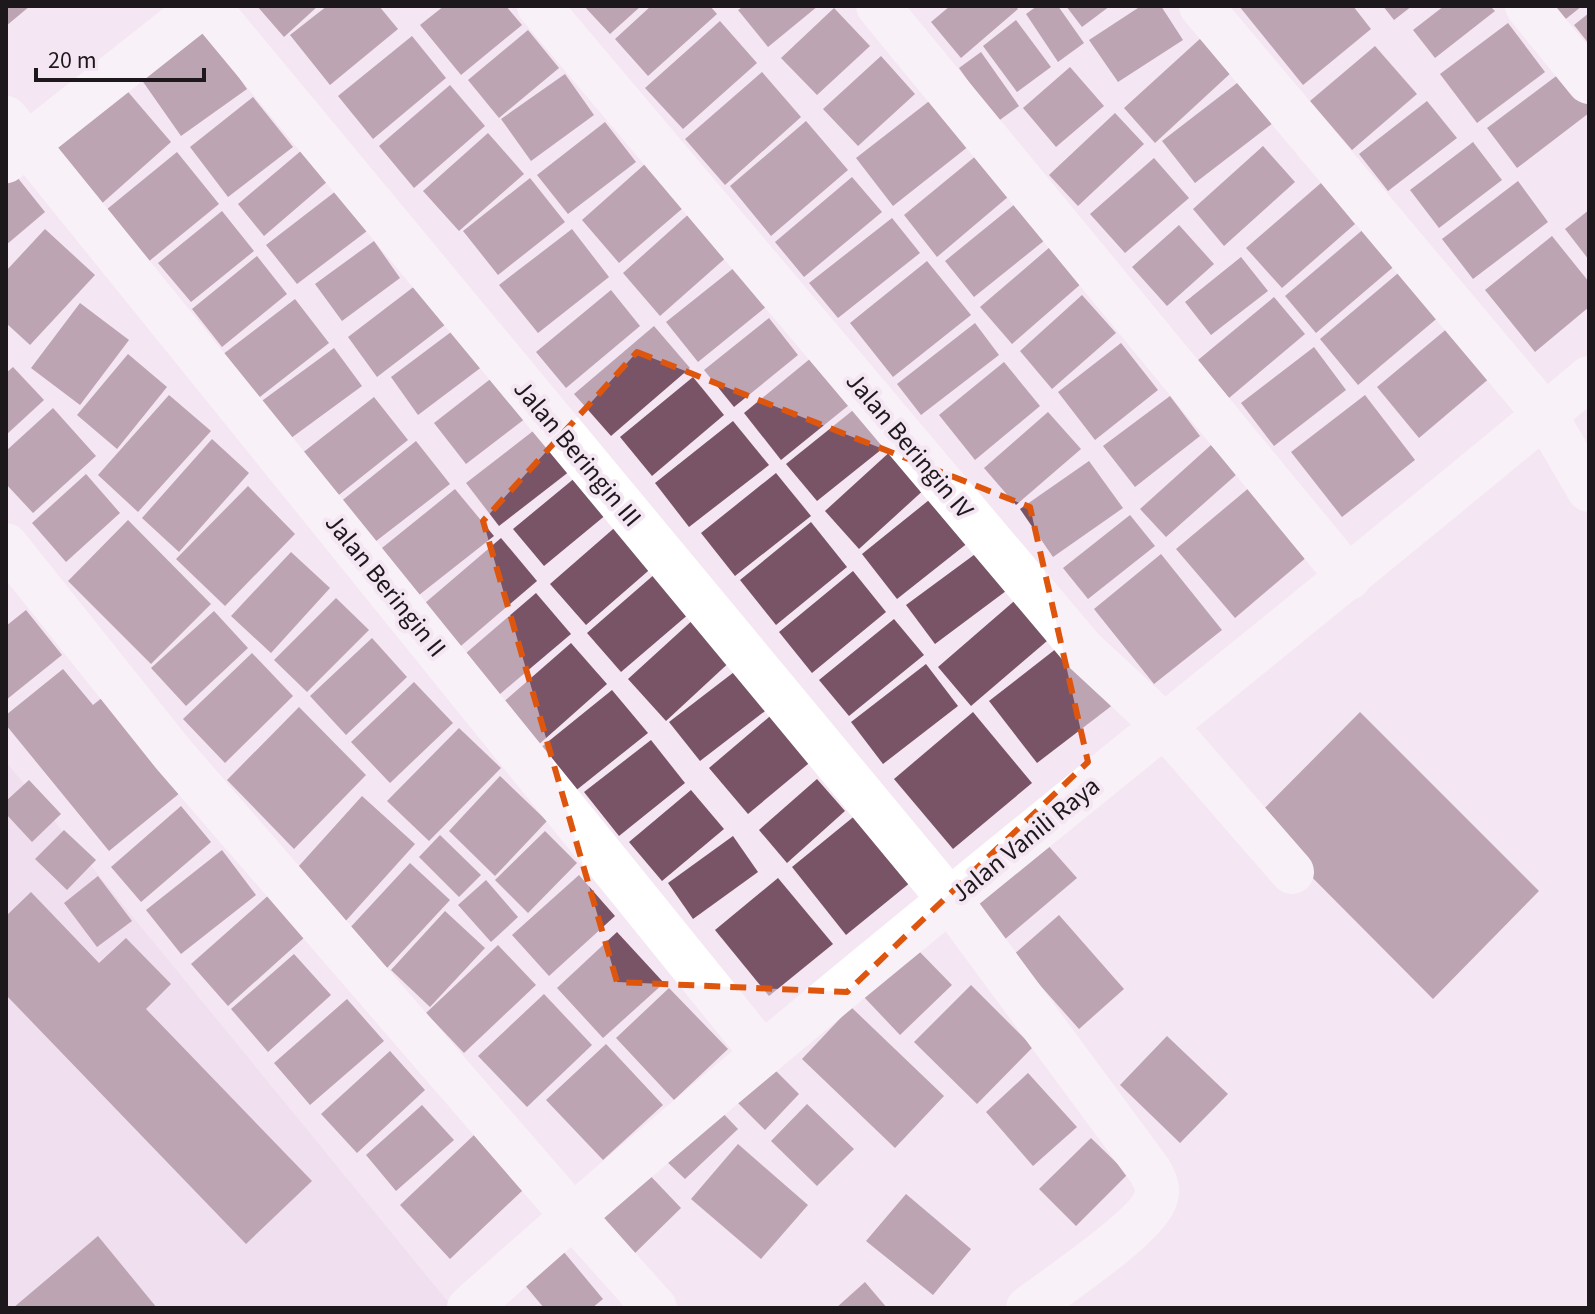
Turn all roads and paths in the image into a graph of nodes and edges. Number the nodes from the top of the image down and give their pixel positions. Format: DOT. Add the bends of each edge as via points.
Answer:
graph roads {
  1 [pos="202,6"];
  2 [pos="208,6"];
  3 [pos="539,6"];
  4 [pos="878,6"];
  5 [pos="1201,6"];
  6 [pos="1527,6"];
  7 [pos="1589,82"];
  8 [pos="13,140"];
  9 [pos="1589,378"];
  10 [pos="1545,415"];
  11 [pos="1589,490"];
  12 [pos="6,545"];
  13 [pos="1349,578"];
  14 [pos="1165,726"];
  15 [pos="1292,872"];
  16 [pos="949,899"];
  17 [pos="763,1054"];
  18 [pos="572,1215"];
  19 [pos="469,1308"];
  20 [pos="655,1308"];
  21 [pos="1028,1308"];
  1 -- 8 [label="street"];
  2 -- 16 [label="street, Jalan Beringin III"];
  3 -- 14 [label="street, Jalan Beringin IV" via="1083,650"];
  4 -- 13 [label="street"];
  5 -- 10 [label="street"];
  6 -- 7 [label="street"];
  8 -- 17 [label="street, Jalan Beringin II"];
  9 -- 10 [label="street, Jalan Vanili Raya"];
  10 -- 11 [label="street"];
  10 -- 13 [label="street, Jalan Vanili Raya"];
  12 -- 18 [label="street" via="172,753"];
  13 -- 14 [label="street, Jalan Vanili Raya"];
  14 -- 15 [label="street, Jalan Beringin IV"];
  14 -- 16 [label="street, Jalan Vanili Raya"];
  16 -- 17 [label="street, Jalan Vanili Raya"];
  16 -- 21 [label="street, Jalan Beringin III" via="1158,1186 1155,1202 1135,1226"];
  17 -- 18 [label="street, Jalan Vanili Raya"];
  18 -- 19 [label="street, Jalan Vanili Raya"];
  18 -- 20 [label="street"];
}
